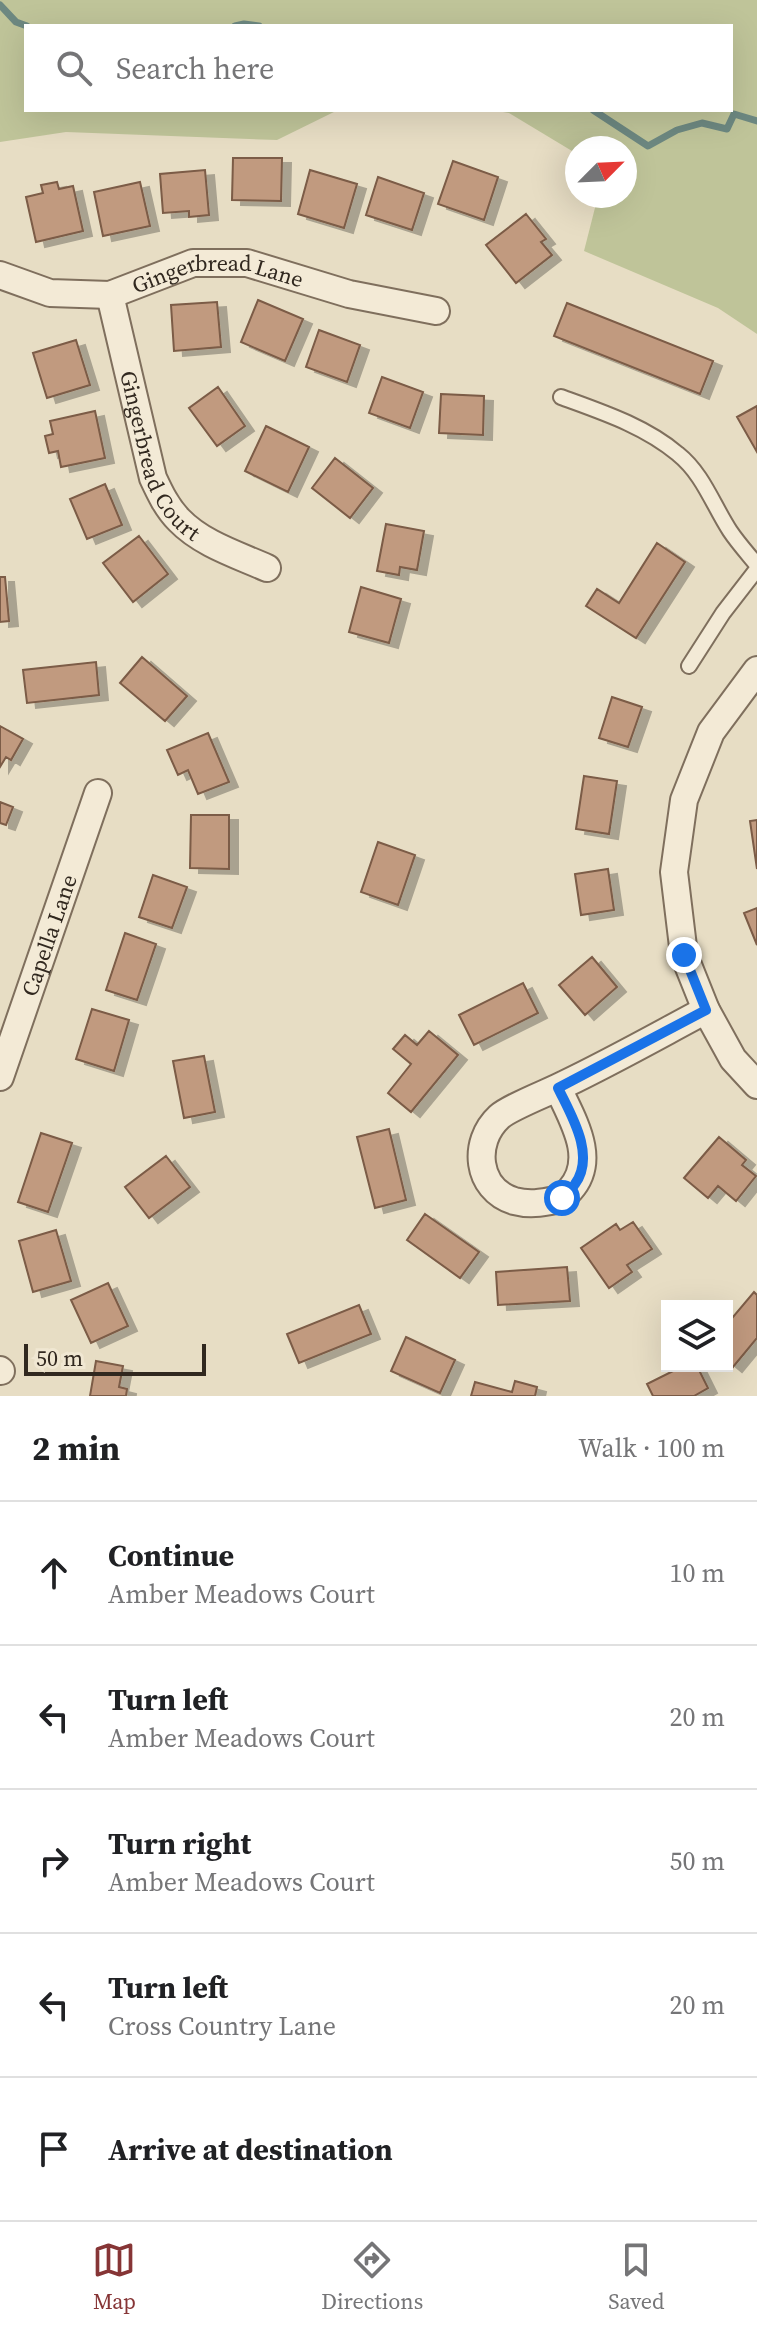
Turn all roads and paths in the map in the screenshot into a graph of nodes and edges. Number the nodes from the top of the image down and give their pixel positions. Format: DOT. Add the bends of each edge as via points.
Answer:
graph roads {
  1 [pos="0,275"];
  2 [pos="110,295"];
  3 [pos="436,311"];
  4 [pos="561,397"];
  5 [pos="757,567"];
  6 [pos="267,568"];
  7 [pos="689,666"];
  8 [pos="757,670"];
  9 [pos="98,793"];
  10 [pos="706,1010"];
  11 [pos="0,1077"];
  12 [pos="757,1085"];
  13 [pos="558,1088"];
  1 -- 2 [label="street, Gingerbread Lane" via="50,293"];
  2 -- 3 [label="street, Gingerbread Lane" via="193,263 247,263 349,294"];
  2 -- 6 [label="street, Gingerbread Court" via="153,478 165,502 200,537"];
  4 -- 5 [label="lane" via="623,421 680,455"];
  5 -- 7 [label="lane"];
  8 -- 10 [label="street" via="711,732 684,800 674,872 684,955"];
  9 -- 11 [label="street, Capella Lane"];
  10 -- 12 [label="street" via="733,1059"];
  10 -- 13 [label="street"];
  13 -- 13 [label="street" via="500,1116 484,1137 480,1160 490,1185 511,1200 536,1204 562,1198 578,1182 583,1160 580,1136"];
}
